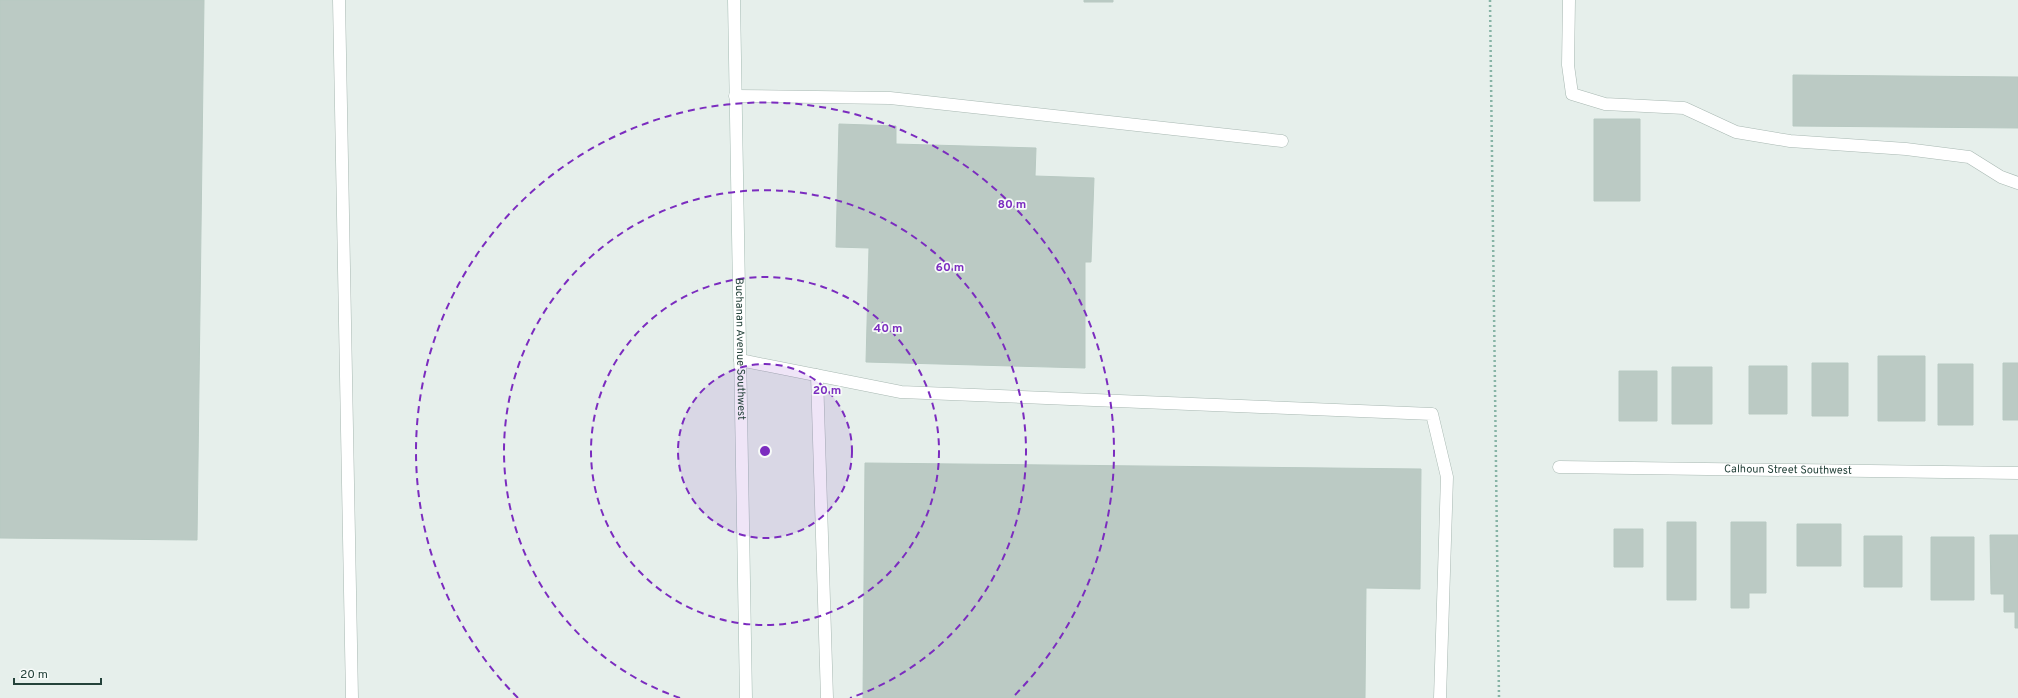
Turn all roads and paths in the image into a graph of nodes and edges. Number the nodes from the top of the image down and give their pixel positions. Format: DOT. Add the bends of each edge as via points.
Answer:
graph roads {
  1 [pos="339,0"];
  2 [pos="734,0"];
  3 [pos="1490,0"];
  4 [pos="1569,0"];
  5 [pos="735,96"];
  6 [pos="1282,140"];
  7 [pos="2018,183"];
  8 [pos="740,360"];
  9 [pos="817,375"];
  10 [pos="1559,467"];
  11 [pos="2018,473"];
  12 [pos="352,698"];
  13 [pos="746,698"];
  14 [pos="827,698"];
  15 [pos="1440,698"];
  16 [pos="1499,698"];
  1 -- 12 [label="street"];
  2 -- 5 [label="street, Buchanan Avenue Southwest"];
  3 -- 16 [label="path"];
  4 -- 7 [label="street" via="1568,66 1572,94 1605,104 1684,108 1736,132 1790,141 1970,156 2001,177"];
  5 -- 6 [label="street" via="890,98"];
  5 -- 8 [label="street, Buchanan Avenue Southwest"];
  8 -- 9 [label="street"];
  8 -- 13 [label="street, Buchanan Avenue Southwest"];
  9 -- 14 [label="street"];
  9 -- 15 [label="street" via="901,392 1432,414 1447,477"];
  10 -- 11 [label="street, Calhoun Street Southwest"];
}
